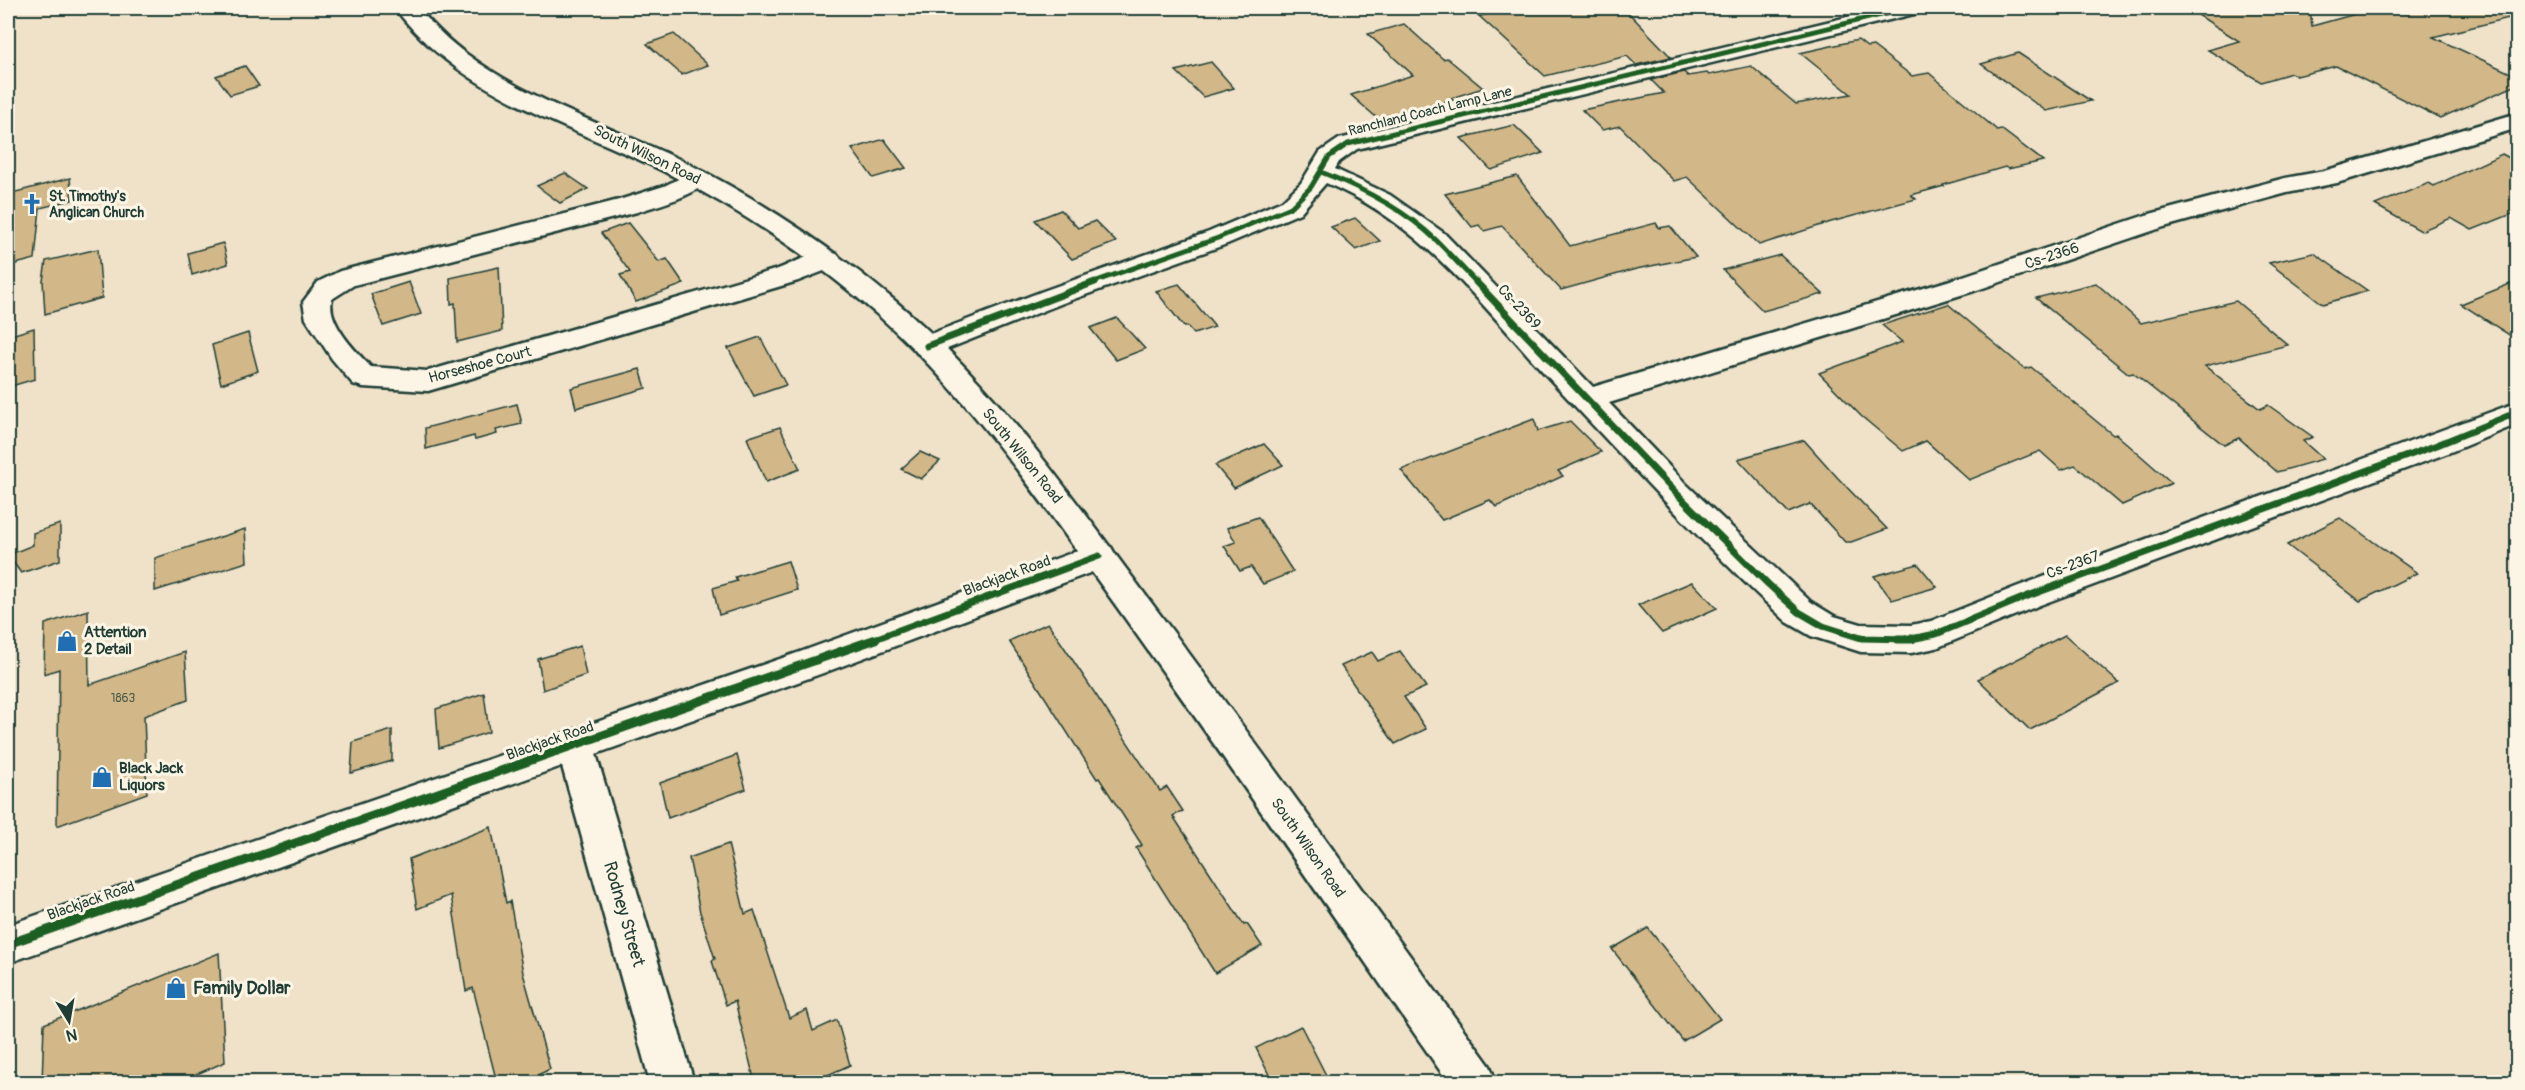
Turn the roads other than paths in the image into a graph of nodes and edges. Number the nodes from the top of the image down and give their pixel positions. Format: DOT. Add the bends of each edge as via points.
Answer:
graph roads {
  1 [pos="406,8"];
  2 [pos="1910,8"];
  3 [pos="2517,120"];
  4 [pos="1321,172"];
  5 [pos="698,178"];
  6 [pos="827,260"];
  7 [pos="927,346"];
  8 [pos="1588,399"];
  9 [pos="2517,412"];
  10 [pos="1674,491"];
  11 [pos="1099,556"];
  12 [pos="575,746"];
  13 [pos="8,944"];
  14 [pos="672,1083"];
  15 [pos="1474,1083"];
  1 -- 5 [label="street, South Wilson Road" via="422,29 467,68 497,86"];
  2 -- 4 [label="street, Ranchland Coach Lamp Lane" via="1348,144 1329,157"];
  3 -- 8 [label="street, Cs-2366" via="2328,178 2155,222 1964,285"];
  4 -- 7 [label="street, Ranchland Coach Lamp Lane" via="1291,207"];
  4 -- 8 [label="street, Cs-2369" via="1367,190 1419,225 1454,256"];
  5 -- 6 [label="street, South Wilson Road"];
  5 -- 6 [label="street, Horseshoe Court" via="628,206 355,275 325,290 316,309 363,377 428,381 788,275"];
  6 -- 7 [label="street, South Wilson Road"];
  7 -- 11 [label="street, South Wilson Road" via="977,399"];
  8 -- 10 [label="street, Cs-2369"];
  9 -- 10 [label="street, Cs-2367" via="1936,634 1911,639 1861,638 1823,626 1799,612"];
  11 -- 12 [label="street, Blackjack Road"];
  11 -- 15 [label="street, South Wilson Road"];
  12 -- 13 [label="street, Blackjack Road"];
  12 -- 14 [label="street, Rodney Street"];
}
